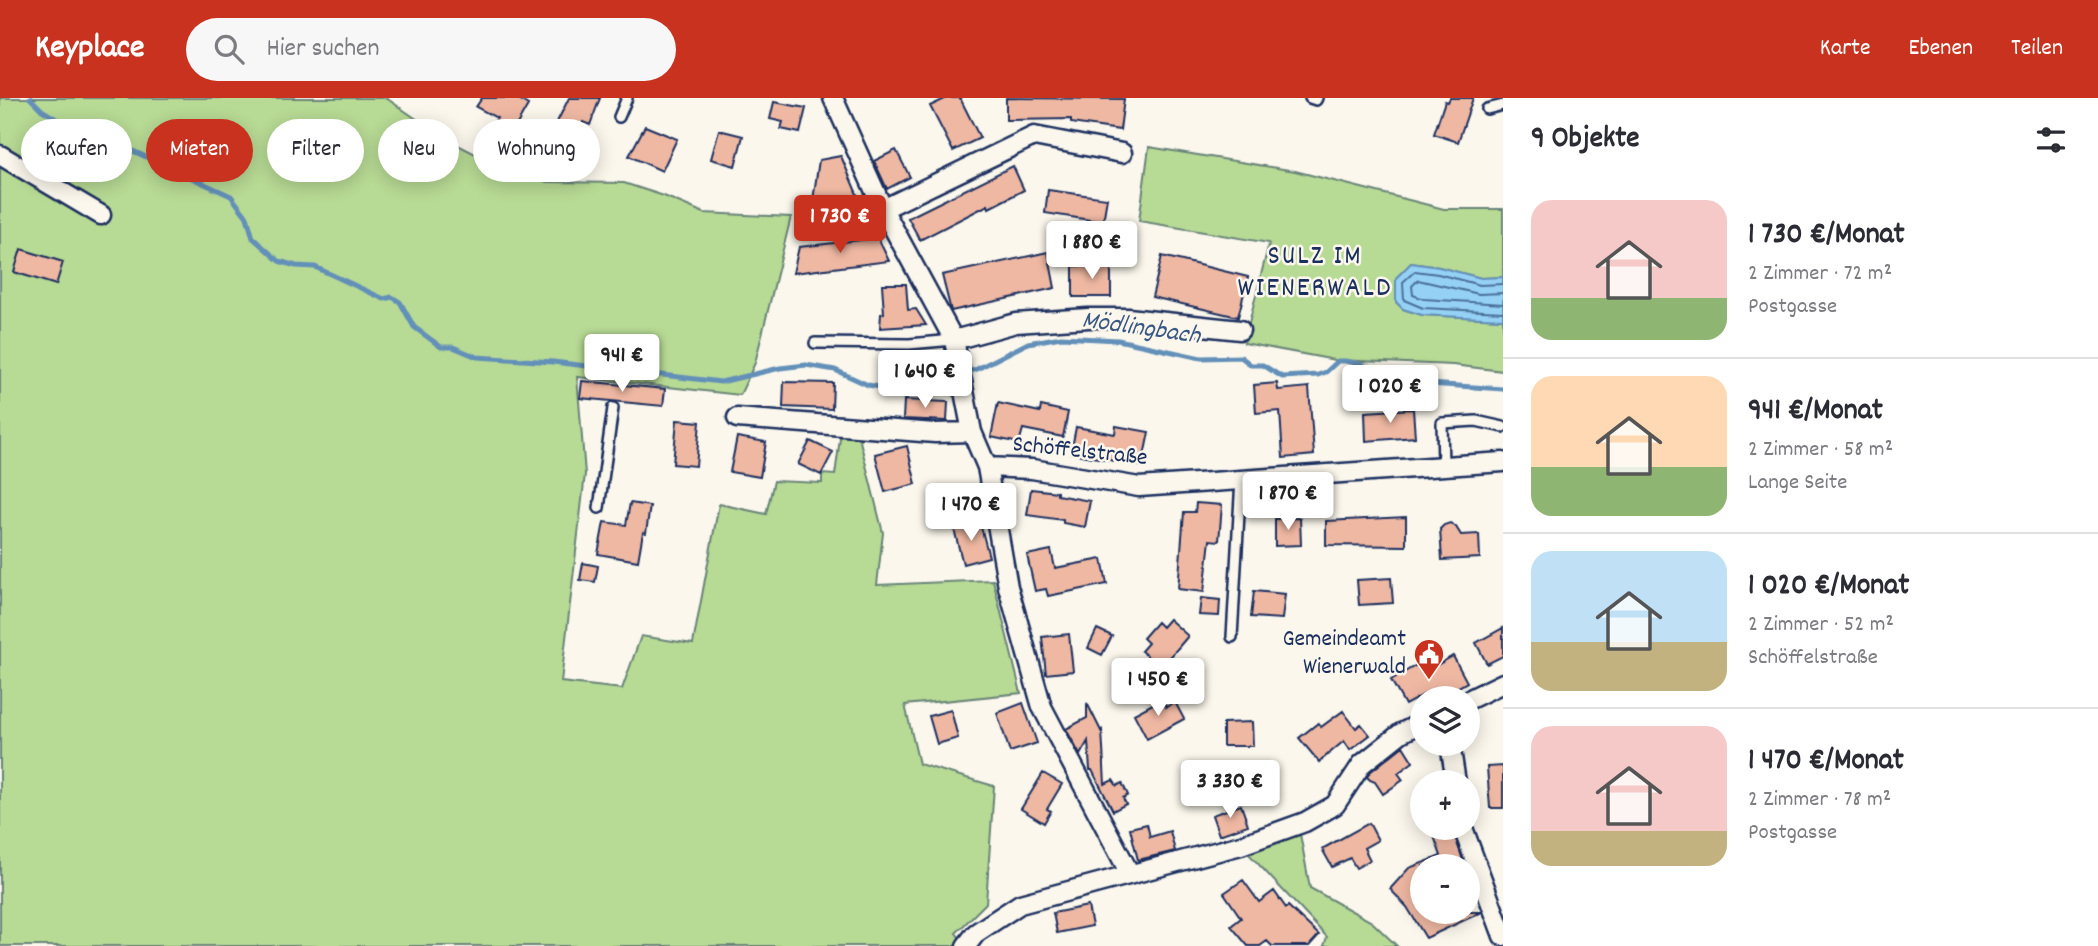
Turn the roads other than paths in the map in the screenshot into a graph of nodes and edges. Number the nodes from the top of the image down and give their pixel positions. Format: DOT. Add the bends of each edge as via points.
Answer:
graph roads {
  1 [pos="627,98"];
  2 [pos="834,98"];
  3 [pos="1503,106"];
  4 [pos="1487,109"];
  5 [pos="619,117"];
  6 [pos="1122,153"];
  7 [pos="0,155"];
  8 [pos="883,209"];
  9 [pos="101,215"];
  10 [pos="1240,330"];
  11 [pos="954,340"];
  12 [pos="815,343"];
  13 [pos="613,408"];
  14 [pos="737,418"];
  15 [pos="1503,427"];
  16 [pos="972,432"];
  17 [pos="1503,462"];
  18 [pos="1443,466"];
  19 [pos="987,467"];
  20 [pos="1241,479"];
  21 [pos="599,508"];
  22 [pos="1232,637"];
  23 [pos="1500,685"];
  24 [pos="1480,694"];
  25 [pos="1410,728"];
  26 [pos="1467,840"];
  27 [pos="1130,874"];
  28 [pos="1503,936"];
  29 [pos="966,946"];
  1 -- 5 [label="lane"];
  2 -- 8 [label="street"];
  3 -- 4 [label="lane"];
  6 -- 8 [label="street" via="1034,136"];
  7 -- 9 [label="street"];
  8 -- 11 [label="street"];
  10 -- 11 [label="street" via="1088,318 1016,323"];
  11 -- 12 [label="lane"];
  11 -- 16 [label="street"];
  13 -- 21 [label="lane"];
  14 -- 16 [label="street"];
  15 -- 18 [label="lane" via="1476,421 1442,423"];
  16 -- 19 [label="street"];
  17 -- 18 [label="street, Schöffelstraße"];
  18 -- 20 [label="street, Schöffelstraße"];
  19 -- 20 [label="street, Schöffelstraße" via="1032,469 1139,487"];
  19 -- 27 [label="street" via="1008,587 1042,707"];
  20 -- 22 [label="lane"];
  23 -- 24 [label="street"];
  25 -- 27 [label="street" via="1362,764 1335,805 1305,822 1241,845"];
  26 -- 28 [label="street"];
  27 -- 29 [label="street" via="1020,904 976,933"];
}
